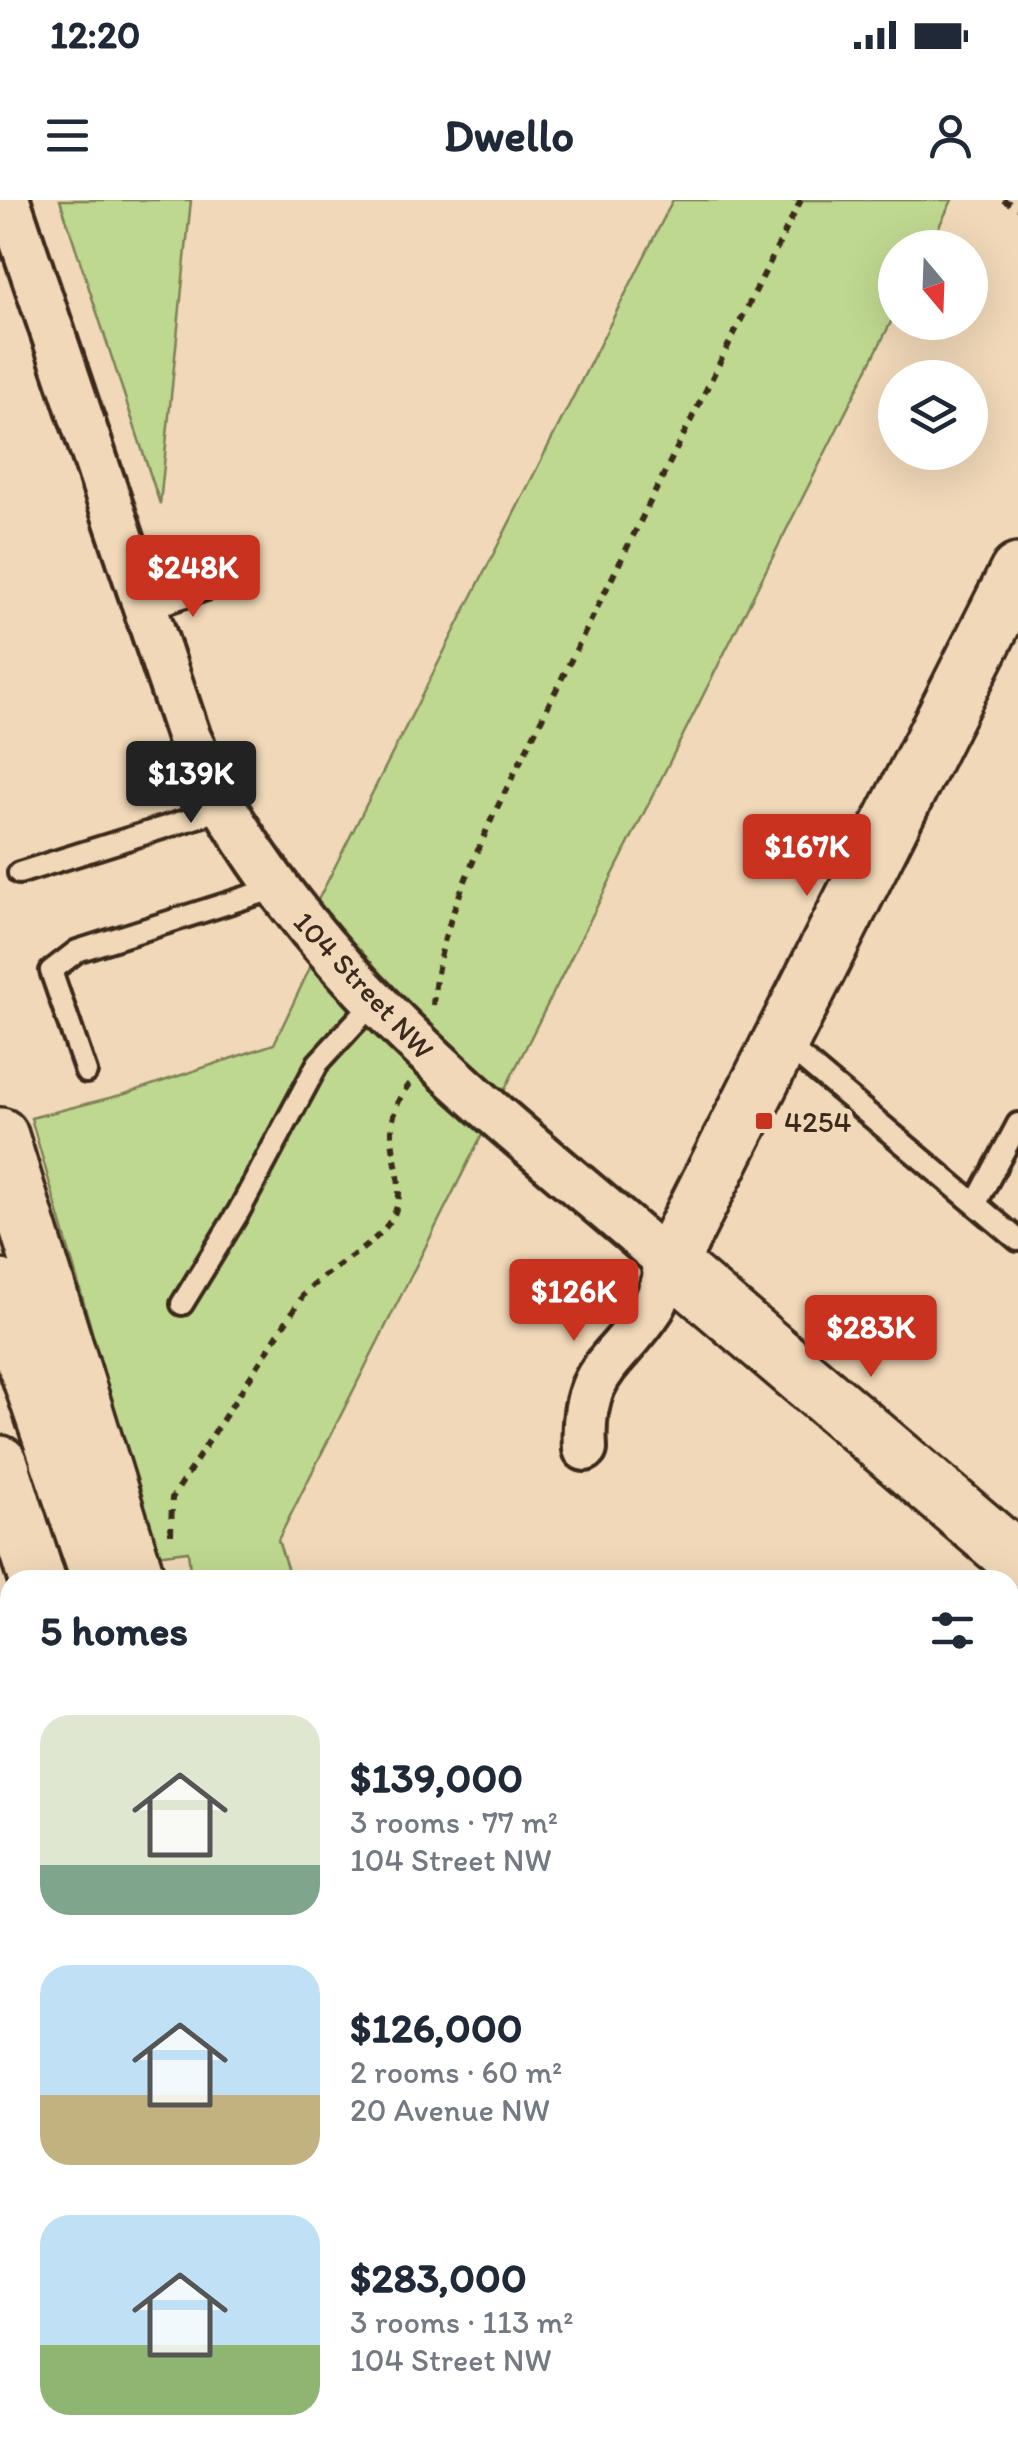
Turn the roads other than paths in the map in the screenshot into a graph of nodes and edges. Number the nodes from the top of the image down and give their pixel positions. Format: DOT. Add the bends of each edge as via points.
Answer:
graph roads {
  1 [pos="8,200"];
  2 [pos="222,572"];
  3 [pos="1018,572"];
  4 [pos="142,599"];
  5 [pos="1004,632"];
  6 [pos="223,809"];
  7 [pos="20,873"];
  8 [pos="276,888"];
  9 [pos="373,1003"];
  10 [pos="783,1043"];
  11 [pos="86,1072"];
  12 [pos="1018,1124"];
  13 [pos="0,1136"];
  14 [pos="976,1203"];
  15 [pos="1018,1240"];
  16 [pos="669,1263"];
  17 [pos="0,1288"];
  18 [pos="182,1304"];
  19 [pos="585,1449"];
  20 [pos="0,1464"];
  21 [pos="1018,1561"];
  22 [pos="34,1570"];
  23 [pos="97,1570"];
  24 [pos="135,1570"];
  1 -- 4 [label="street, 104 Street NW"];
  2 -- 4 [label="street"];
  3 -- 5 [label="main road"];
  4 -- 6 [label="street, 104 Street NW" via="189,738"];
  5 -- 10 [label="main road"];
  6 -- 7 [label="lane"];
  6 -- 8 [label="street, 104 Street NW"];
  8 -- 9 [label="street, 104 Street NW"];
  8 -- 11 [label="lane" via="77,951 51,972"];
  9 -- 16 [label="street, 104 Street NW"];
  9 -- 18 [label="lane" via="318,1063"];
  10 -- 14 [label="lane"];
  10 -- 16 [label="main road"];
  12 -- 14 [label="lane"];
  13 -- 24 [label="main road"];
  14 -- 15 [label="lane"];
  16 -- 19 [label="street" via="654,1306 609,1356 589,1393"];
  16 -- 21 [label="main road, 104 Street NW"];
  17 -- 23 [label="main road"];
  20 -- 22 [label="main road"];
}
